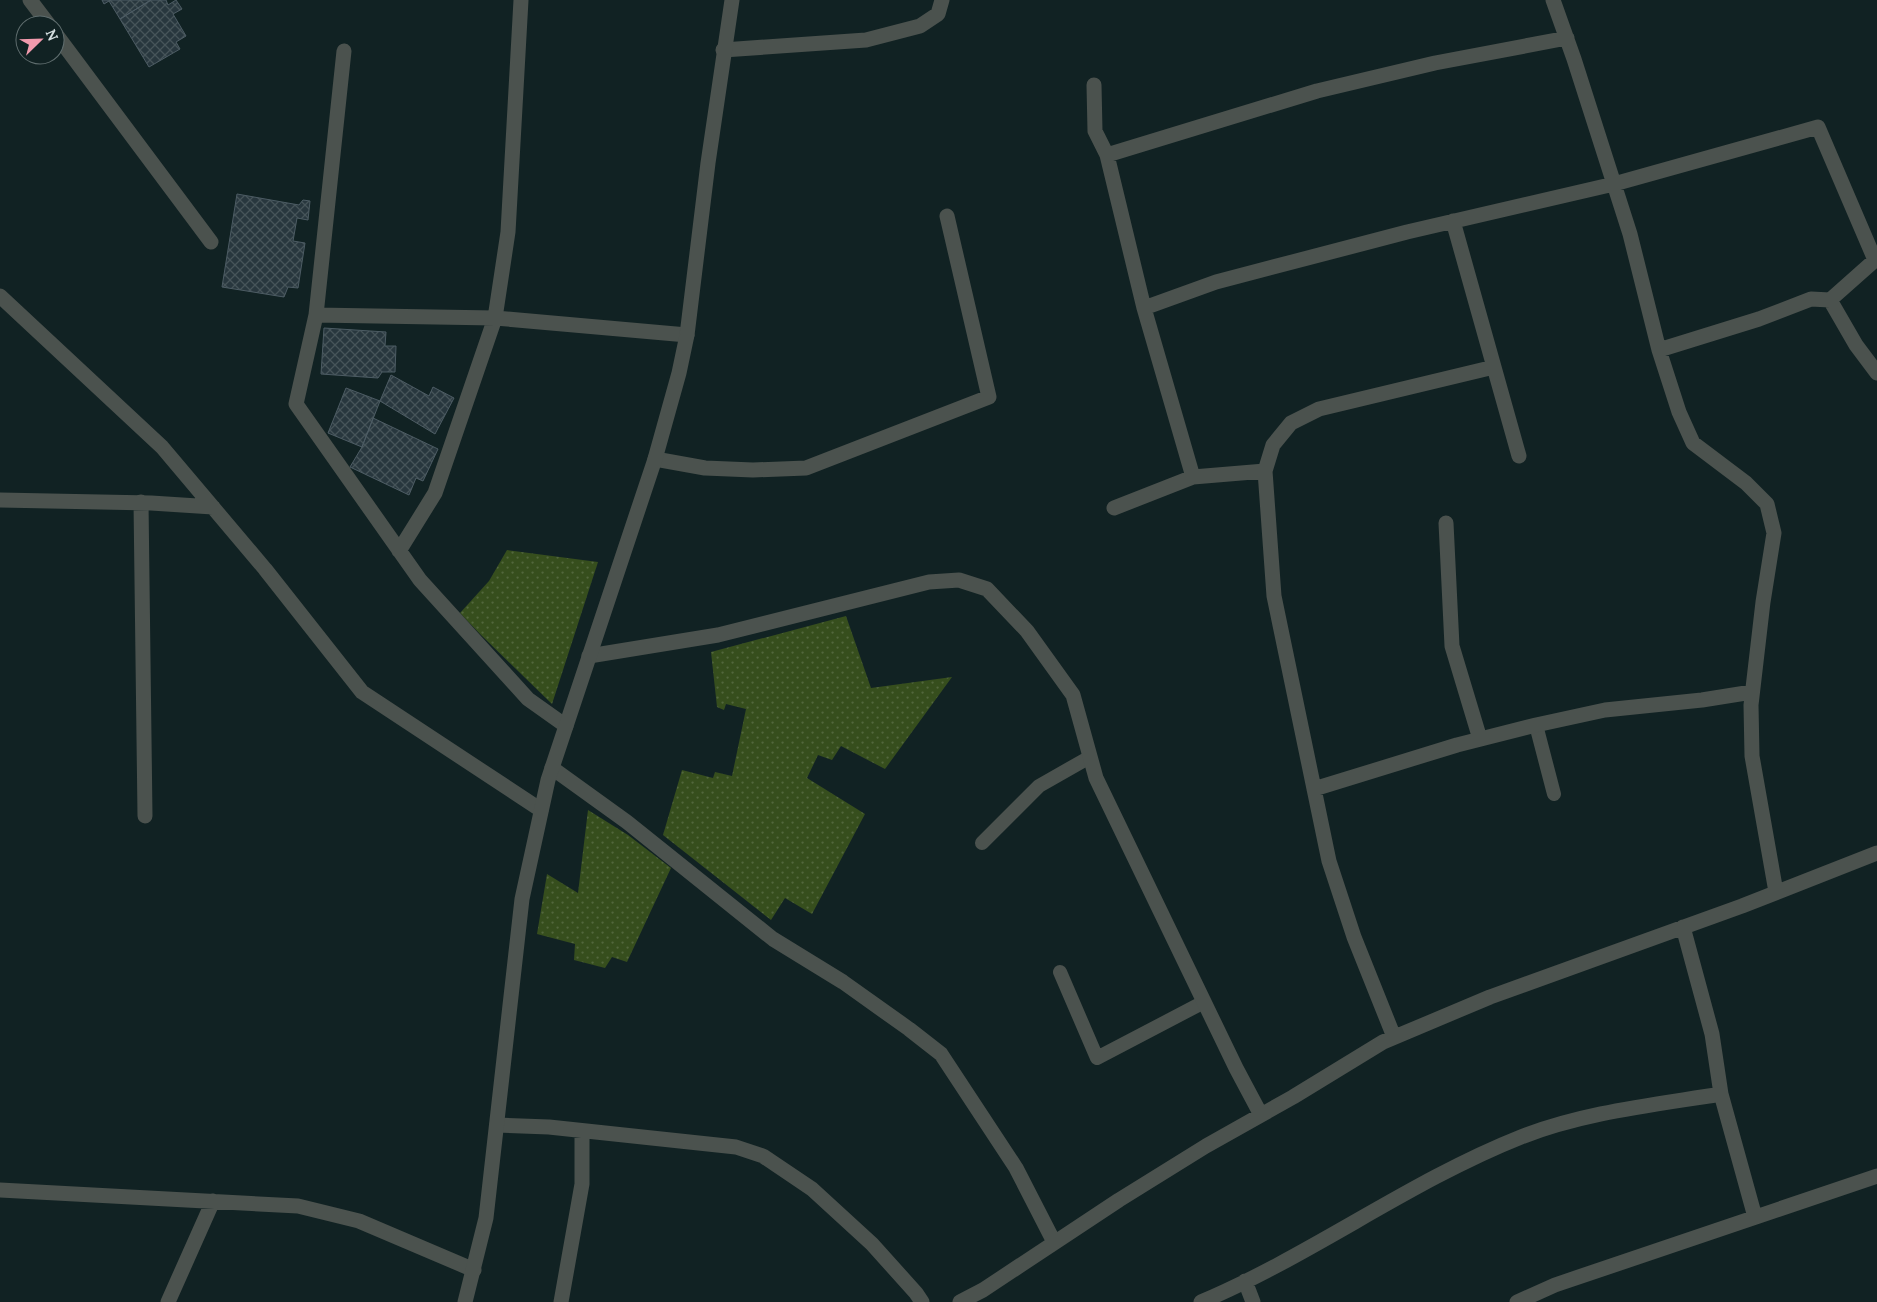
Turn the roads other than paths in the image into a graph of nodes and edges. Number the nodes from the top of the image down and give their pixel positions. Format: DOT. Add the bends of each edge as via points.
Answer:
graph roads {
  1 [pos="30,0"];
  2 [pos="522,0"];
  3 [pos="732,0"];
  4 [pos="942,0"];
  5 [pos="1553,0"];
  6 [pos="41,15"];
  7 [pos="1567,38"];
  8 [pos="65,46"];
  9 [pos="723,50"];
  10 [pos="344,51"];
  11 [pos="1094,85"];
  12 [pos="1107,155"];
  13 [pos="1614,184"];
  14 [pos="947,216"];
  15 [pos="1453,221"];
  16 [pos="211,242"];
  17 [pos="0,296"];
  18 [pos="1830,300"];
  19 [pos="1144,308"];
  20 [pos="316,315"];
  21 [pos="495,318"];
  22 [pos="688,335"];
  23 [pos="1659,350"];
  24 [pos="1494,367"];
  25 [pos="1877,373"];
  26 [pos="1519,456"];
  27 [pos="655,459"];
  28 [pos="1264,471"];
  29 [pos="1193,477"];
  30 [pos="0,500"];
  31 [pos="141,502"];
  32 [pos="213,507"];
  33 [pos="1114,508"];
  34 [pos="1446,523"];
  35 [pos="399,551"];
  36 [pos="589,656"];
  37 [pos="1752,692"];
  38 [pos="1536,725"];
  39 [pos="566,726"];
  40 [pos="1480,739"];
  41 [pos="1090,757"];
  42 [pos="552,768"];
  43 [pos="1314,789"];
  44 [pos="1554,794"];
  45 [pos="541,810"];
  46 [pos="145,816"];
  47 [pos="982,843"];
  48 [pos="1877,852"];
  49 [pos="1776,892"];
  50 [pos="1682,927"];
  51 [pos="1060,972"];
  52 [pos="1204,1002"];
  53 [pos="1394,1037"];
  54 [pos="1721,1094"];
  55 [pos="1261,1115"];
  56 [pos="496,1125"];
  57 [pos="582,1131"];
  58 [pos="1877,1176"];
  59 [pos="0,1190"];
  60 [pos="213,1201"];
  61 [pos="1755,1217"];
  62 [pos="1054,1242"];
  63 [pos="474,1270"];
  64 [pos="1246,1281"];
  65 [pos="168,1302"];
  66 [pos="465,1302"];
  67 [pos="561,1302"];
  68 [pos="922,1302"];
  69 [pos="960,1302"];
  70 [pos="1201,1302"];
  71 [pos="1253,1302"];
  72 [pos="1517,1302"];
  1 -- 6 [label="street"];
  2 -- 21 [label="street" via="508,232"];
  3 -- 9 [label="street"];
  4 -- 9 [label="street" via="938,14 920,26 866,40"];
  5 -- 7 [label="street"];
  7 -- 12 [label="street" via="1435,63 1317,92"];
  7 -- 13 [label="street"];
  8 -- 16 [label="street"];
  9 -- 22 [label="street"];
  10 -- 20 [label="street"];
  11 -- 12 [label="street" via="1095,131"];
  12 -- 19 [label="street"];
  13 -- 15 [label="street"];
  13 -- 18 [label="street" via="1818,127 1875,260"];
  13 -- 23 [label="street"];
  14 -- 27 [label="street" via="989,397 806,468 705,468"];
  15 -- 19 [label="street" via="1216,282"];
  15 -- 24 [label="street"];
  17 -- 32 [label="street" via="162,447"];
  18 -- 23 [label="street" via="1811,299"];
  18 -- 25 [label="street"];
  19 -- 29 [label="street"];
  20 -- 21 [label="street"];
  20 -- 35 [label="street" via="296,404"];
  21 -- 22 [label="street"];
  21 -- 35 [label="street" via="435,493"];
  22 -- 27 [label="street"];
  23 -- 37 [label="street" via="1693,444 1746,483 1767,504 1774,533"];
  24 -- 26 [label="street"];
  24 -- 28 [label="street" via="1319,409 1292,423 1273,445"];
  27 -- 36 [label="street"];
  28 -- 29 [label="street"];
  28 -- 43 [label="street" via="1274,596"];
  29 -- 33 [label="street"];
  30 -- 31 [label="street"];
  31 -- 32 [label="street"];
  31 -- 46 [label="street"];
  32 -- 45 [label="street" via="362,692"];
  34 -- 40 [label="street" via="1452,646"];
  35 -- 39 [label="street" via="420,580 528,699"];
  36 -- 39 [label="street"];
  36 -- 41 [label="street" via="718,635 929,582 959,580 987,589 1027,631 1073,695"];
  37 -- 38 [label="street" via="1605,710"];
  37 -- 49 [label="street" via="1752,756"];
  38 -- 40 [label="street"];
  38 -- 44 [label="lane"];
  39 -- 42 [label="street"];
  40 -- 43 [label="street"];
  41 -- 47 [label="lane" via="1039,786"];
  41 -- 52 [label="street" via="1096,778"];
  42 -- 45 [label="street"];
  42 -- 62 [label="street" via="627,822 773,939 843,982 941,1054 1016,1168"];
  43 -- 53 [label="street" via="1329,861 1354,937"];
  45 -- 56 [label="street" via="522,899"];
  48 -- 49 [label="street"];
  49 -- 50 [label="street"];
  50 -- 53 [label="street" via="1490,996"];
  50 -- 54 [label="street" via="1712,1034"];
  51 -- 52 [label="lane" via="1097,1058"];
  52 -- 55 [label="street"];
  53 -- 55 [label="street"];
  54 -- 61 [label="street"];
  54 -- 64 [label="street" via="1570,1121 1522,1137 1465,1161"];
  55 -- 62 [label="street"];
  56 -- 57 [label="street"];
  56 -- 63 [label="street" via="486,1218"];
  57 -- 67 [label="street" via="582,1184"];
  57 -- 68 [label="street" via="736,1147 763,1156 812,1190 872,1244"];
  58 -- 61 [label="street"];
  59 -- 60 [label="street"];
  60 -- 63 [label="street" via="298,1206 359,1220"];
  60 -- 65 [label="street"];
  61 -- 72 [label="street" via="1555,1285"];
  62 -- 69 [label="street"];
  63 -- 66 [label="street"];
  64 -- 70 [label="street"];
  64 -- 71 [label="street"];
}
